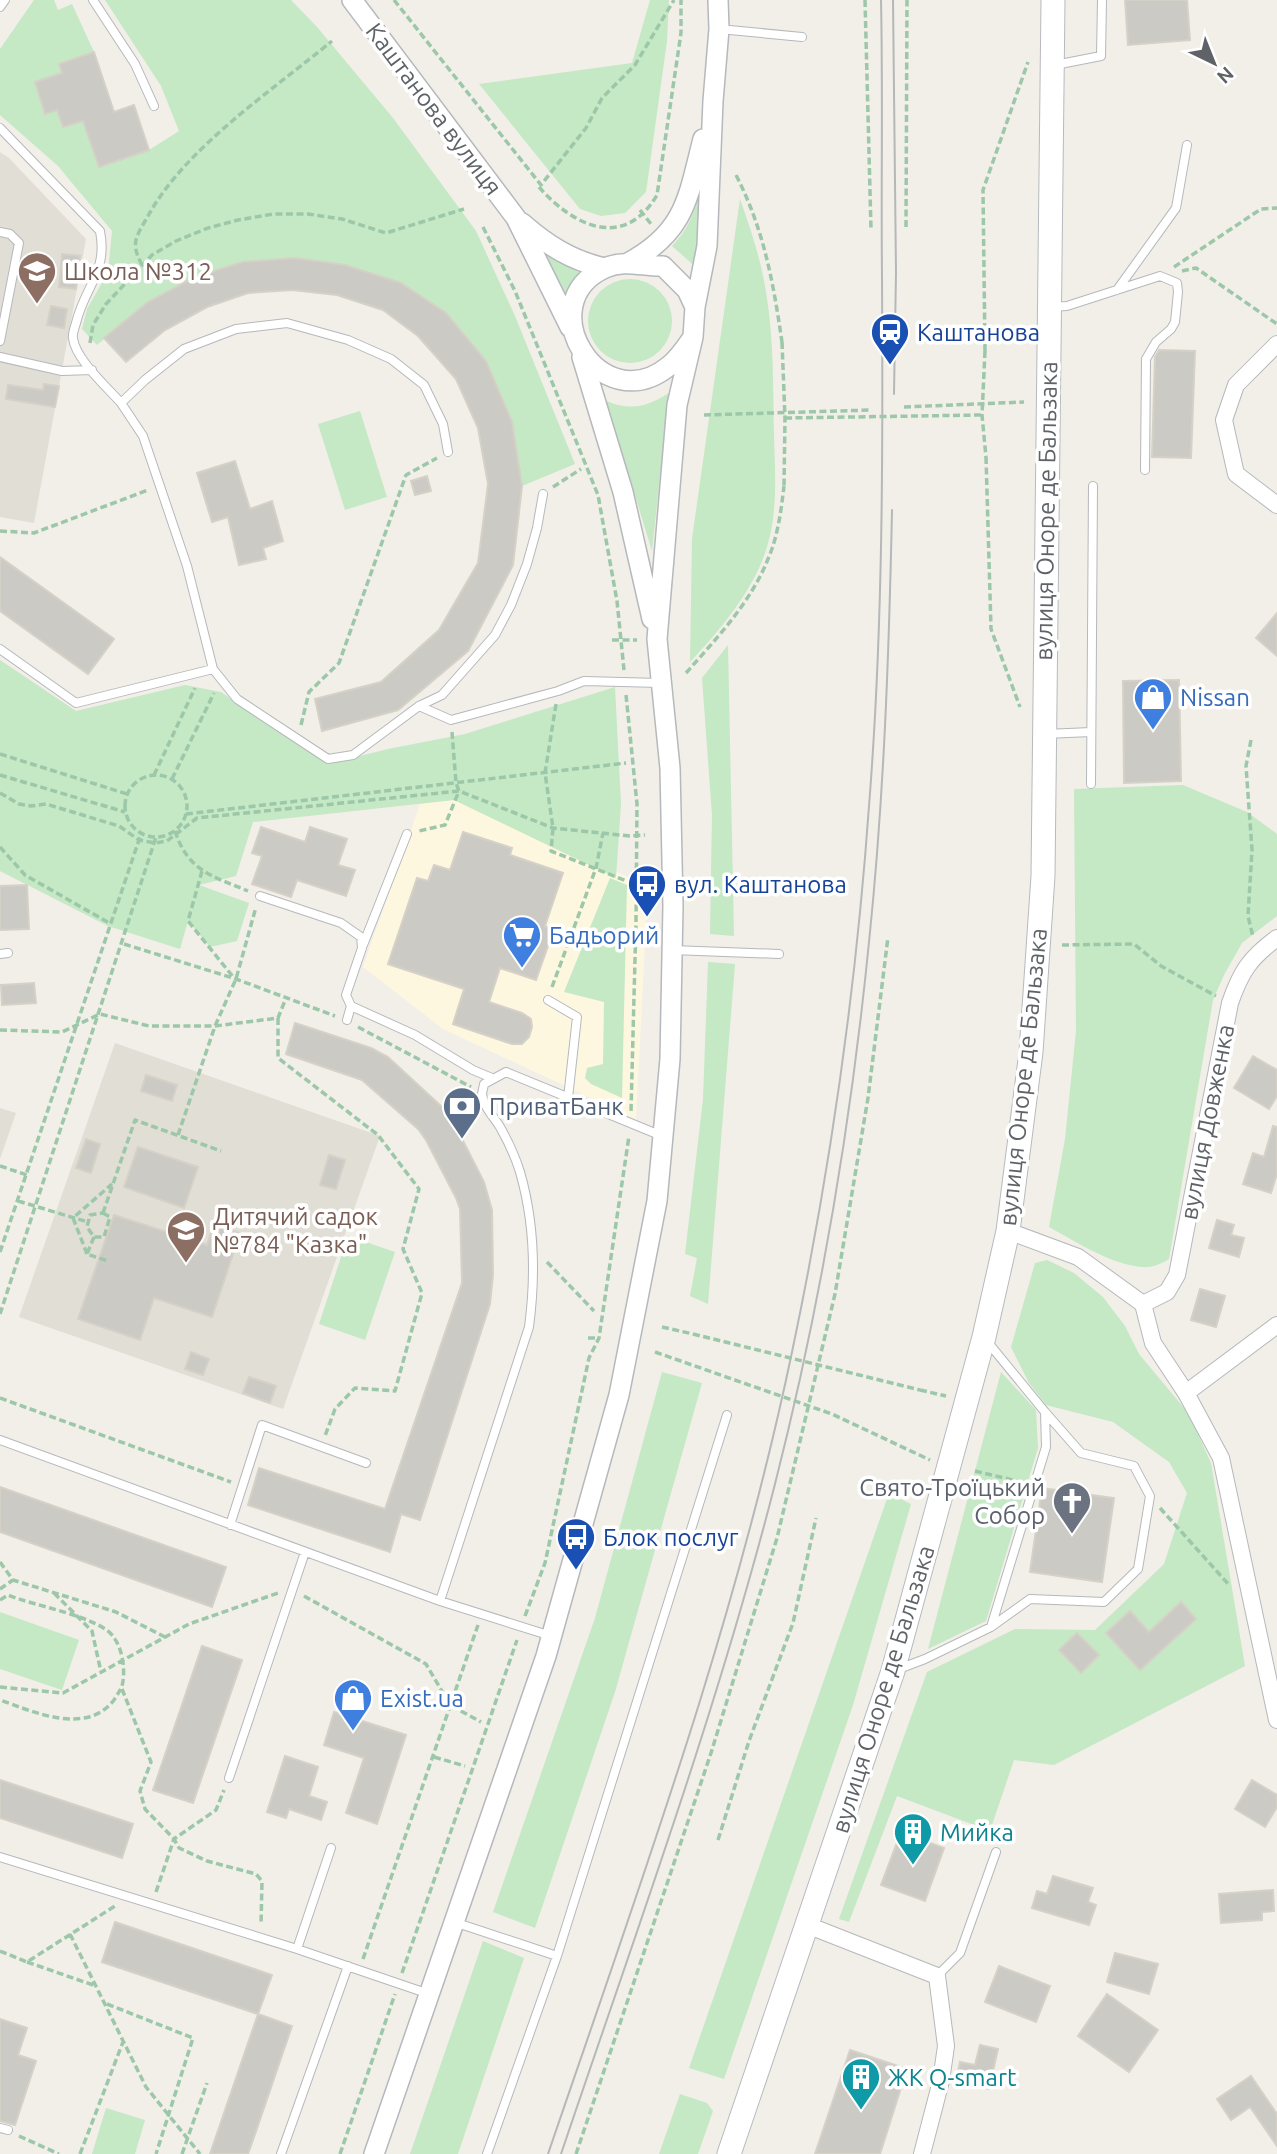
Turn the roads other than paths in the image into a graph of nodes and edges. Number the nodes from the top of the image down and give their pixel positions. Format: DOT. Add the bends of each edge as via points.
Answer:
graph roads {
  1 [pos="5,0"];
  2 [pos="93,0"];
  3 [pos="352,0"];
  4 [pos="718,0"];
  5 [pos="1053,0"];
  6 [pos="1102,0"];
  7 [pos="0,7"];
  8 [pos="719,29"];
  9 [pos="802,37"];
  10 [pos="1052,66"];
  11 [pos="713,101"];
  12 [pos="154,106"];
  13 [pos="0,128"];
  14 [pos="1187,145"];
  15 [pos="516,218"];
  16 [pos="0,232"];
  17 [pos="628,263"];
  18 [pos="605,268"];
  19 [pos="1116,290"];
  20 [pos="695,307"];
  21 [pos="1048,307"];
  22 [pos="572,331"];
  23 [pos="693,337"];
  24 [pos="0,341"];
  25 [pos="1277,344"];
  26 [pos="581,353"];
  27 [pos="0,357"];
  28 [pos="92,370"];
  29 [pos="121,403"];
  30 [pos="448,452"];
  31 [pos="1145,470"];
  32 [pos="1093,486"];
  33 [pos="542,494"];
  34 [pos="1277,505"];
  35 [pos="647,639"];
  36 [pos="0,649"];
  37 [pos="213,669"];
  38 [pos="660,683"];
  39 [pos="419,706"];
  40 [pos="1091,732"];
  41 [pos="1044,734"];
  42 [pos="1091,784"];
  43 [pos="407,834"];
  44 [pos="260,896"];
  45 [pos="1277,938"];
  46 [pos="362,948"];
  47 [pos="672,950"];
  48 [pos="779,954"];
  49 [pos="548,1000"];
  50 [pos="351,1006"];
  51 [pos="347,1020"];
  52 [pos="492,1078"];
  53 [pos="568,1098"];
  54 [pos="663,1136"];
  55 [pos="1009,1231"];
  56 [pos="1143,1304"];
  57 [pos="1277,1325"];
  58 [pos="984,1337"];
  59 [pos="1186,1393"];
  60 [pos="1045,1412"];
  61 [pos="727,1415"];
  62 [pos="0,1440"];
  63 [pos="366,1463"];
  64 [pos="230,1525"];
  65 [pos="304,1552"];
  66 [pos="440,1601"];
  67 [pos="991,1627"];
  68 [pos="551,1636"];
  69 [pos="1271,1670"];
  70 [pos="893,1671"];
  71 [pos="1277,1720"];
  72 [pos="229,1778"];
  73 [pos="331,1848"];
  74 [pos="996,1852"];
  75 [pos="0,1857"];
  76 [pos="454,1922"];
  77 [pos="807,1925"];
  78 [pos="297,1949"];
  79 [pos="557,1956"];
  80 [pos="348,1966"];
  81 [pos="937,1976"];
  82 [pos="429,1994"];
  83 [pos="281,2154"];
  84 [pos="374,2154"];
  85 [pos="487,2154"];
  86 [pos="729,2154"];
  87 [pos="922,2154"];
  1 -- 7 [label="lane"];
  2 -- 12 [label="lane" via="135,64"];
  3 -- 15 [label="street, Каштанова вулиця"];
  4 -- 8 [label="street"];
  5 -- 10 [label="main road, вулиця Оноре де Бальзака"];
  6 -- 10 [label="lane" via="1101,56"];
  8 -- 9 [label="lane"];
  8 -- 11 [label="street"];
  10 -- 21 [label="main road, вулиця Оноре де Бальзака"];
  11 -- 17 [label="street" via="686,206 665,236"];
  11 -- 20 [label="street" via="708,246"];
  13 -- 28 [label="lane" via="100,231 101,266 78,313 72,338"];
  14 -- 19 [label="lane" via="1176,208"];
  15 -- 18 [label="street, Каштанова вулиця" via="563,254"];
  15 -- 22 [label="street, Каштанова вулиця"];
  16 -- 24 [label="lane" via="19,243"];
  17 -- 18 [label="street"];
  17 -- 20 [label="street" via="663,266 687,290"];
  18 -- 22 [label="street" via="578,294"];
  19 -- 21 [label="lane" via="1067,306"];
  19 -- 31 [label="lane" via="1160,276 1177,283 1175,322 1146,359"];
  20 -- 23 [label="street"];
  21 -- 41 [label="main road, вулиця Оноре де Бальзака"];
  22 -- 26 [label="street"];
  23 -- 26 [label="street" via="672,364 638,382 612,377"];
  23 -- 35 [label="street" via="677,405"];
  25 -- 34 [label="street" via="1236,385 1224,420 1236,474"];
  26 -- 35 [label="street" via="623,492"];
  27 -- 28 [label="lane" via="61,371"];
  28 -- 29 [label="lane"];
  29 -- 30 [label="lane" via="184,349 236,329 287,323 348,340 391,359 424,385 443,424"];
  29 -- 37 [label="lane" via="143,436 160,485 187,566"];
  32 -- 40 [label="lane"];
  33 -- 39 [label="lane" via="527,564 495,635 442,695"];
  35 -- 38 [label="street"];
  36 -- 37 [label="lane" via="76,703"];
  37 -- 39 [label="lane" via="237,699 328,759 352,755"];
  38 -- 39 [label="lane" via="584,681 451,720"];
  38 -- 47 [label="street" via="670,768"];
  40 -- 41 [label="lane"];
  40 -- 42 [label="lane"];
  41 -- 55 [label="main road, вулиця Оноре де Бальзака" via="1042,876 1031,1052"];
  43 -- 46 [label="lane"];
  44 -- 46 [label="lane" via="341,923 361,937"];
  45 -- 56 [label="street, вулиця Довженка" via="1257,953 1238,979 1177,1275 1167,1292"];
  46 -- 50 [label="lane" via="346,995"];
  47 -- 48 [label="lane"];
  47 -- 54 [label="street"];
  49 -- 53 [label="lane" via="577,1017"];
  50 -- 51 [label="lane"];
  50 -- 52 [label="lane"];
  52 -- 53 [label="lane" via="506,1072"];
  52 -- 66 [label="lane" via="484,1084 482,1094 519,1170 530,1213 534,1294 529,1327"];
  53 -- 54 [label="lane"];
  54 -- 68 [label="street" via="657,1201 620,1395"];
  55 -- 56 [label="street" via="1078,1257"];
  55 -- 58 [label="main road, вулиця Оноре де Бальзака"];
  56 -- 59 [label="street" via="1153,1343"];
  57 -- 59 [label="street"];
  58 -- 60 [label="lane"];
  58 -- 70 [label="main road, вулиця Оноре де Бальзака"];
  59 -- 69 [label="street" via="1221,1458 1253,1613"];
  60 -- 67 [label="lane" via="1046,1447"];
  60 -- 67 [label="lane" via="1081,1453 1134,1466 1150,1496 1138,1569 1104,1602 1030,1599"];
  61 -- 79 [label="lane"];
  62 -- 64 [label="lane"];
  63 -- 64 [label="lane" via="262,1425"];
  64 -- 65 [label="lane"];
  65 -- 66 [label="lane"];
  65 -- 72 [label="lane"];
  66 -- 68 [label="lane"];
  67 -- 70 [label="lane"];
  68 -- 76 [label="street"];
  69 -- 71 [label="street"];
  70 -- 77 [label="main road, вулиця Оноре де Бальзака"];
  73 -- 78 [label="lane"];
  74 -- 81 [label="lane" via="960,1953"];
  75 -- 78 [label="lane"];
  76 -- 79 [label="lane"];
  76 -- 82 [label="street"];
  77 -- 81 [label="street"];
  77 -- 86 [label="main road, вулиця Оноре де Бальзака"];
  78 -- 80 [label="lane"];
  79 -- 85 [label="lane"];
  80 -- 82 [label="lane"];
  80 -- 83 [label="lane"];
  81 -- 87 [label="street" via="946,2046"];
  82 -- 84 [label="street"];
}
